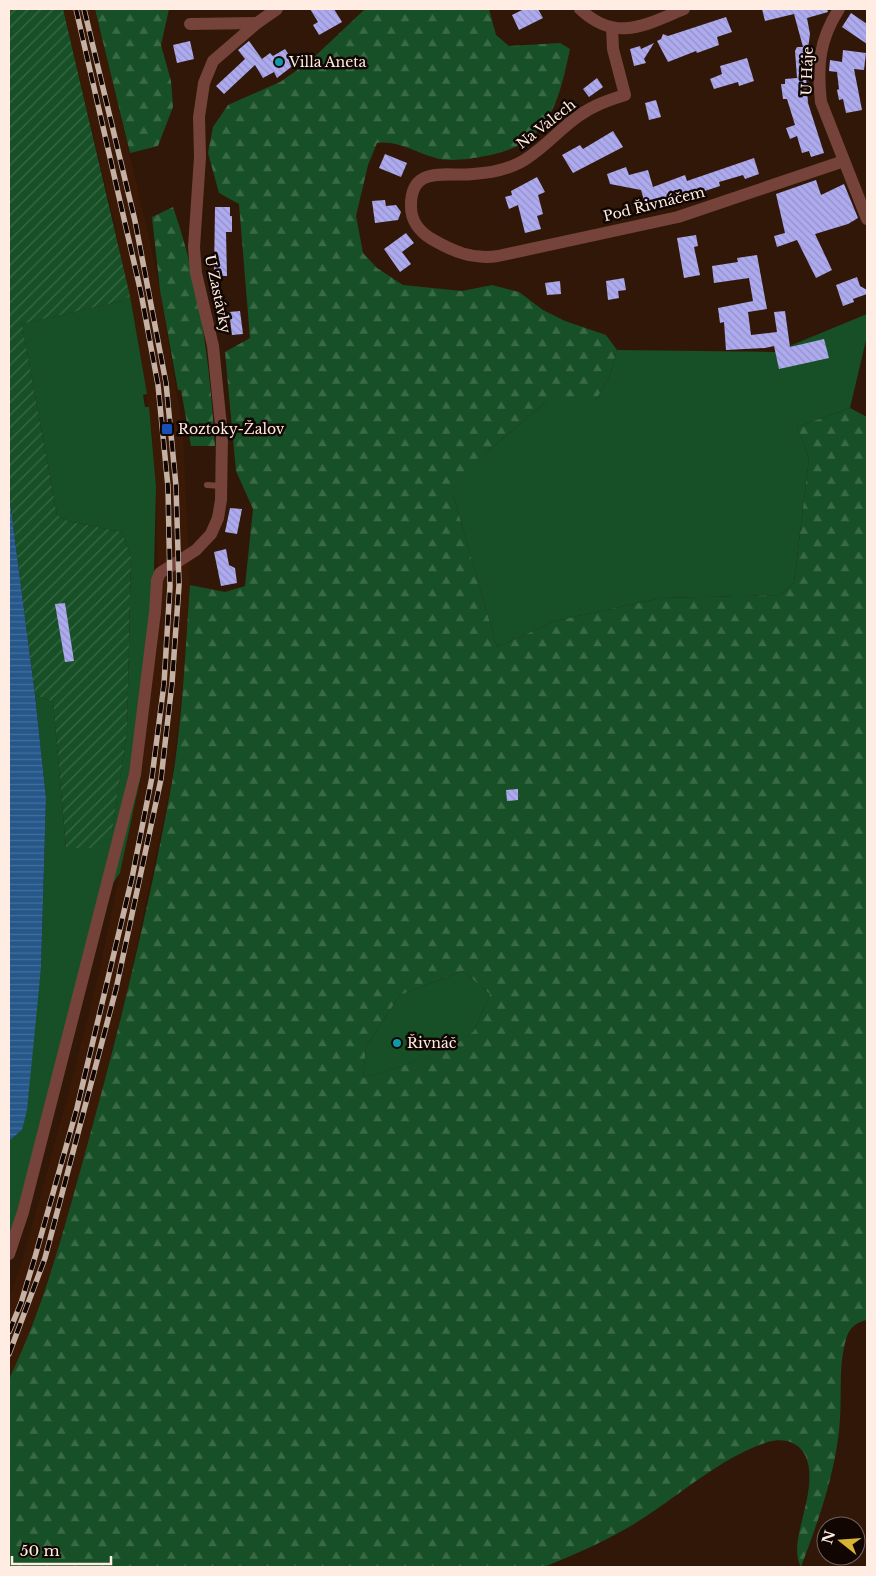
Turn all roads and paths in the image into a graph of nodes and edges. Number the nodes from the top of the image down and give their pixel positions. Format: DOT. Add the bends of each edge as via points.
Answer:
graph roads {
  1 [pos="277,9"];
  2 [pos="580,9"];
  3 [pos="684,9"];
  4 [pos="839,9"];
  5 [pos="257,23"];
  6 [pos="190,24"];
  7 [pos="612,28"];
  8 [pos="844,161"];
  9 [pos="867,219"];
  10 [pos="498,256"];
  11 [pos="207,485"];
  12 [pos="221,486"];
  13 [pos="9,1254"];
  1 -- 5 [label="street, U Zastávky"];
  2 -- 7 [label="street"];
  3 -- 7 [label="street" via="629,30"];
  4 -- 8 [label="street, U Háje" via="822,44 819,82 821,102"];
  5 -- 6 [label="street"];
  5 -- 12 [label="street, U Zastávky" via="213,61 204,83 199,117 200,157 194,247 196,274 214,346 222,436"];
  7 -- 10 [label="street, Na Valech" via="613,49 625,95 600,103 578,116 519,163 493,172 430,175 417,183 411,195 412,216 422,231 458,253 477,258"];
  8 -- 9 [label="street, U Háje"];
  8 -- 10 [label="street, Pod Řivnáčem" via="678,217"];
  11 -- 12 [label="lane"];
  12 -- 13 [label="street, U Zastávky" via="218,518 211,534 196,550 160,573 157,580 135,774 25,1203"];
}
